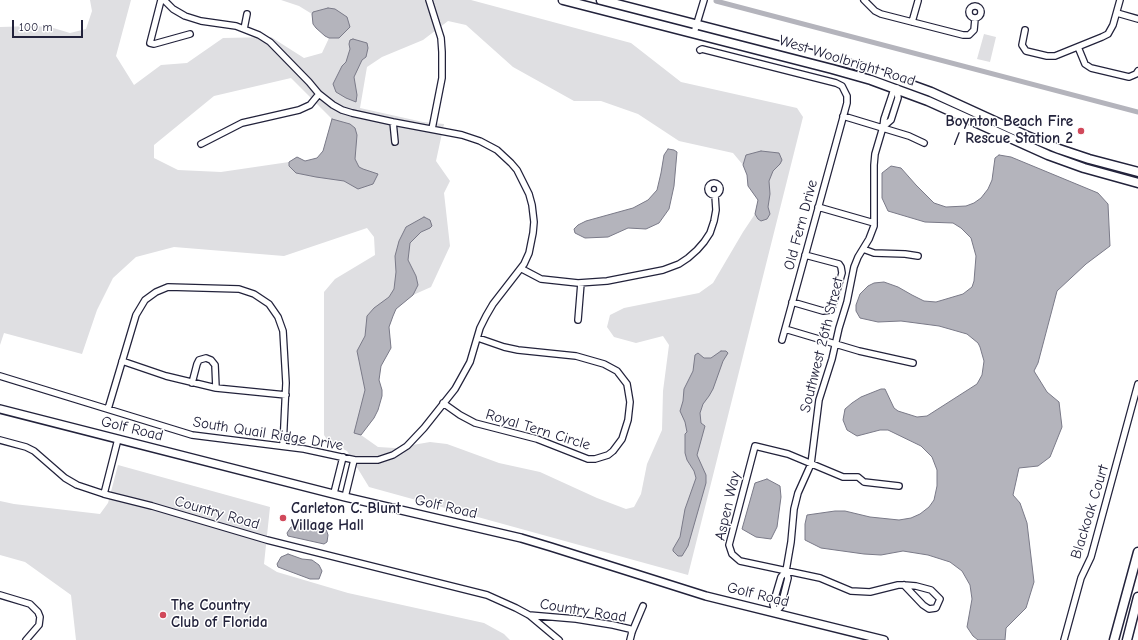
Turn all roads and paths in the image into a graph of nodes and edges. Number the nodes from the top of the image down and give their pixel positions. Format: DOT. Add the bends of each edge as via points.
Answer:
graph roads {
  1 [pos="161,0"];
  2 [pos="164,0"];
  3 [pos="429,0"];
  4 [pos="563,0"];
  5 [pos="601,0"];
  6 [pos="704,0"];
  7 [pos="864,0"];
  8 [pos="919,0"];
  9 [pos="1120,0"];
  10 [pos="1117,13"];
  11 [pos="248,14"];
  12 [pos="975,18"];
  13 [pos="1138,19"];
  14 [pos="912,22"];
  15 [pos="697,24"];
  16 [pos="244,29"];
  17 [pos="1025,30"];
  18 [pos="694,33"];
  19 [pos="190,34"];
  20 [pos="1078,47"];
  21 [pos="700,50"];
  22 [pos="1138,71"];
  23 [pos="898,79"];
  24 [pos="897,89"];
  25 [pos="319,94"];
  26 [pos="843,116"];
  27 [pos="393,122"];
  28 [pos="883,127"];
  29 [pos="432,129"];
  30 [pos="395,142"];
  31 [pos="924,143"];
  32 [pos="201,144"];
  33 [pos="1138,172"];
  34 [pos="1138,183"];
  35 [pos="715,195"];
  36 [pos="818,207"];
  37 [pos="874,223"];
  38 [pos="863,249"];
  39 [pos="805,255"];
  40 [pos="918,256"];
  41 [pos="522,269"];
  42 [pos="582,283"];
  43 [pos="792,302"];
  44 [pos="578,320"];
  45 [pos="785,329"];
  46 [pos="478,338"];
  47 [pos="782,340"];
  48 [pos="836,343"];
  49 [pos="122,361"];
  50 [pos="913,363"];
  51 [pos="0,376"];
  52 [pos="192,383"];
  53 [pos="1138,384"];
  54 [pos="216,388"];
  55 [pos="1137,392"];
  56 [pos="286,395"];
  57 [pos="443,403"];
  58 [pos="0,409"];
  59 [pos="108,409"];
  60 [pos="118,439"];
  61 [pos="0,440"];
  62 [pos="283,446"];
  63 [pos="343,457"];
  64 [pos="354,460"];
  65 [pos="811,464"];
  66 [pos="340,469"];
  67 [pos="352,472"];
  68 [pos="899,486"];
  69 [pos="104,494"];
  70 [pos="334,494"];
  71 [pos="345,496"];
  72 [pos="1138,552"];
  73 [pos="786,572"];
  74 [pos="904,585"];
  75 [pos="0,595"];
  76 [pos="1138,598"];
  77 [pos="644,606"];
  78 [pos="775,613"];
  79 [pos="529,615"];
  80 [pos="632,632"];
  81 [pos="26,640"];
  82 [pos="559,640"];
  83 [pos="630,640"];
  84 [pos="884,640"];
  85 [pos="1064,640"];
  86 [pos="1114,640"];
  87 [pos="1127,640"];
  1 -- 19 [label="street" via="150,43"];
  2 -- 16 [label="street, South Quail Ridge Drive" via="185,16"];
  3 -- 29 [label="street" via="441,38 442,52 442,78"];
  4 -- 18 [label="main road, West Woolbright Road"];
  5 -- 15 [label="main road, West Woolbright Road"];
  6 -- 15 [label="street"];
  7 -- 14 [label="street" via="878,13"];
  8 -- 14 [label="street"];
  9 -- 10 [label="street"];
  10 -- 13 [label="street"];
  10 -- 20 [label="street" via="1108,34"];
  11 -- 16 [label="street"];
  12 -- 14 [label="street" via="974,30 963,35"];
  15 -- 18 [label="street"];
  15 -- 23 [label="main road, West Woolbright Road" via="845,62"];
  16 -- 25 [label="street, South Quail Ridge Drive" via="270,42"];
  17 -- 20 [label="street" via="1022,45 1029,52 1051,56"];
  18 -- 24 [label="main road, West Woolbright Road" via="838,70"];
  20 -- 22 [label="street" via="1085,64 1091,68 1129,77"];
  21 -- 26 [label="street, Old Fern Drive" via="839,84 847,96"];
  23 -- 24 [label="street, Southwest 26th Street"];
  23 -- 33 [label="main road, West Woolbright Road" via="947,98 1047,144"];
  24 -- 28 [label="street, Southwest 26th Street" via="898,98 891,120"];
  24 -- 34 [label="main road, West Woolbright Road" via="1048,155"];
  25 -- 27 [label="street, South Quail Ridge Drive" via="342,110"];
  25 -- 32 [label="street" via="310,105 299,110 242,122"];
  26 -- 28 [label="street"];
  26 -- 36 [label="street, Old Fern Drive"];
  27 -- 29 [label="street, South Quail Ridge Drive"];
  27 -- 30 [label="street"];
  28 -- 31 [label="street"];
  28 -- 37 [label="street, Southwest 26th Street" via="874,165"];
  29 -- 41 [label="street, South Quail Ridge Drive" via="480,141 503,155 517,170 529,194 534,222 532,243"];
  35 -- 42 [label="street" via="715,215 710,233 688,258 664,270"];
  36 -- 37 [label="street"];
  36 -- 39 [label="street, Old Fern Drive"];
  37 -- 38 [label="street, Southwest 26th Street" via="872,233"];
  38 -- 40 [label="street" via="874,253"];
  38 -- 48 [label="street, Southwest 26th Street" via="854,267"];
  39 -- 43 [label="street, Old Fern Drive"];
  39 -- 43 [label="street" via="839,264 842,273 830,310 823,311"];
  41 -- 42 [label="street" via="549,280"];
  41 -- 46 [label="street, South Quail Ridge Drive" via="493,304 480,328"];
  42 -- 44 [label="street"];
  43 -- 45 [label="street, Old Fern Drive"];
  45 -- 47 [label="street, Old Fern Drive"];
  45 -- 48 [label="street"];
  46 -- 57 [label="street, South Quail Ridge Drive" via="464,375"];
  46 -- 57 [label="street, Royal Tern Circle" via="518,350 576,356 604,364 617,371 627,384 630,402 622,439 608,456 595,460 588,459 537,439 475,422"];
  48 -- 50 [label="street"];
  48 -- 65 [label="street, Southwest 26th Street" via="819,400"];
  49 -- 52 [label="street"];
  49 -- 56 [label="street" via="136,314 145,300 156,292 175,287 240,289 263,299 274,310 281,324"];
  49 -- 59 [label="street"];
  51 -- 59 [label="street, South Quail Ridge Drive"];
  52 -- 54 [label="street"];
  52 -- 54 [label="street" via="199,360 206,358 212,360 215,365"];
  53 -- 55 [label="street, Blackoak Court"];
  54 -- 56 [label="street"];
  55 -- 85 [label="street, Blackoak Court" via="1091,557 1081,578"];
  56 -- 62 [label="street"];
  57 -- 64 [label="street, South Quail Ridge Drive" via="419,433 400,451 378,460"];
  58 -- 60 [label="street, Golf Road"];
  59 -- 62 [label="street, South Quail Ridge Drive" via="192,435"];
  60 -- 69 [label="street"];
  60 -- 70 [label="street, Golf Road"];
  61 -- 69 [label="street, Country Road" via="34,451 64,478"];
  62 -- 63 [label="street, South Quail Ridge Drive"];
  63 -- 64 [label="street, South Quail Ridge Drive"];
  63 -- 66 [label="street"];
  64 -- 67 [label="street"];
  65 -- 68 [label="street" via="843,477 858,477 864,482"];
  65 -- 73 [label="street, Southwest 26th Street" via="796,499"];
  65 -- 73 [label="street, Aspen Way" via="788,454 755,446 729,545 732,554 740,561"];
  66 -- 67 [label="street"];
  66 -- 70 [label="street"];
  67 -- 71 [label="street"];
  69 -- 79 [label="street, Country Road" via="267,540 487,595"];
  70 -- 71 [label="street, Golf Road"];
  71 -- 78 [label="street, Golf Road" via="521,538 694,592"];
  72 -- 86 [label="main road"];
  73 -- 74 [label="street" via="820,578 855,592 870,592"];
  73 -- 78 [label="street, Southwest 26th Street" via="781,577 773,604"];
  74 -- 74 [label="street" via="931,590 940,599 936,608 929,609 923,605"];
  75 -- 81 [label="street" via="30,604 38,612 39,625"];
  76 -- 87 [label="main road"];
  77 -- 80 [label="street"];
  78 -- 84 [label="street, Golf Road"];
  79 -- 80 [label="street, Country Road" via="613,625 630,629"];
  79 -- 82 [label="street, Country Road"];
  80 -- 83 [label="street"];
}
